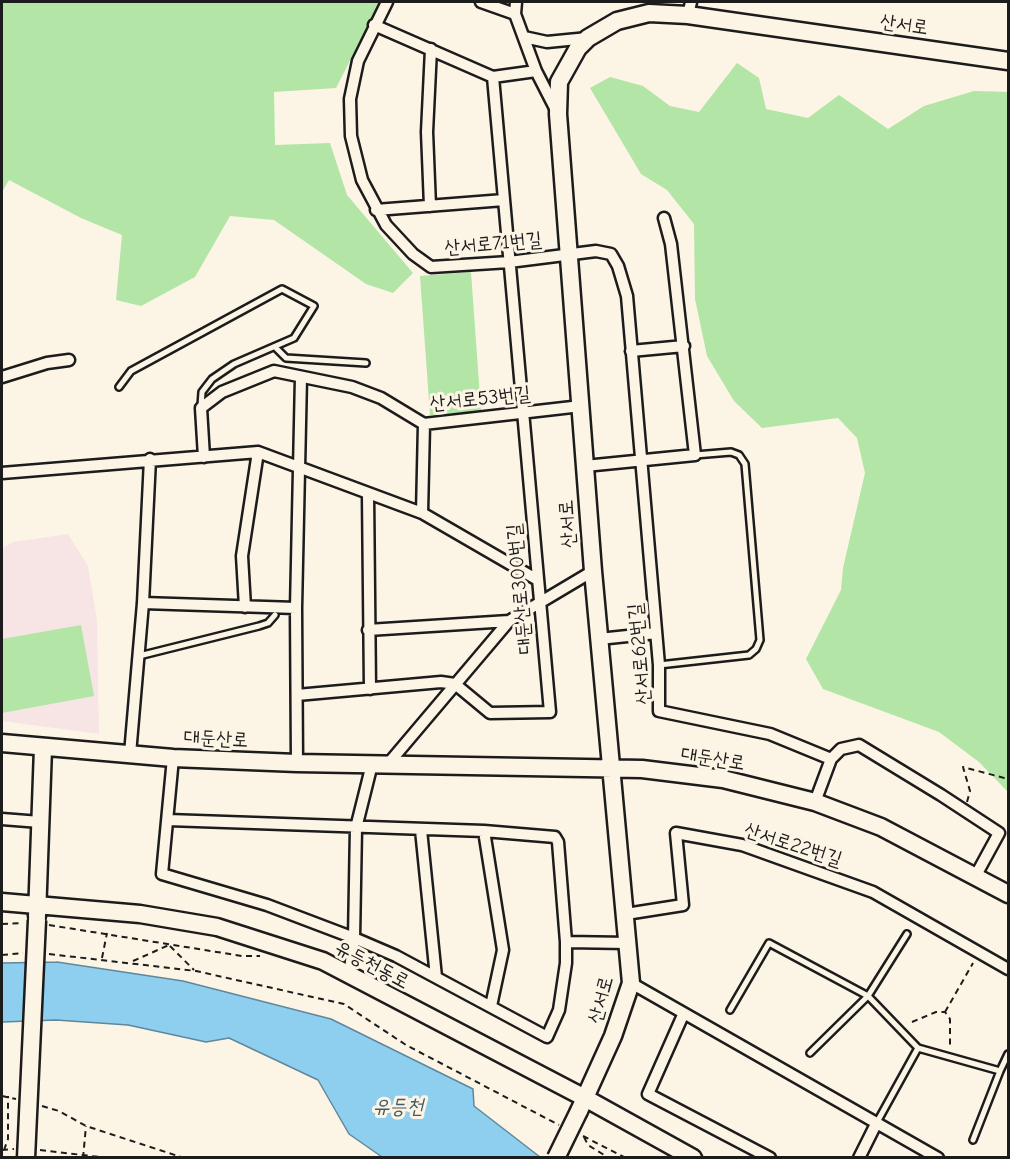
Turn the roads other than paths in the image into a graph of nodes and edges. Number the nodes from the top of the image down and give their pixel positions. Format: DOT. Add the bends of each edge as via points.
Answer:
graph roads {
  1 [pos="387,2"];
  2 [pos="481,2"];
  3 [pos="516,2"];
  4 [pos="689,8"];
  5 [pos="515,14"];
  6 [pos="374,25"];
  7 [pos="524,37"];
  8 [pos="588,38"];
  9 [pos="431,49"];
  10 [pos="1008,61"];
  11 [pos="536,71"];
  12 [pos="493,77"];
  13 [pos="558,114"];
  14 [pos="504,200"];
  15 [pos="430,206"];
  16 [pos="376,210"];
  17 [pos="664,218"];
  18 [pos="569,255"];
  19 [pos="509,262"];
  20 [pos="684,346"];
  21 [pos="274,347"];
  22 [pos="631,351"];
  23 [pos="69,360"];
  24 [pos="366,363"];
  25 [pos="2,377"];
  26 [pos="301,377"];
  27 [pos="119,387"];
  28 [pos="581,406"];
  29 [pos="201,408"];
  30 [pos="522,413"];
  31 [pos="424,424"];
  32 [pos="258,452"];
  33 [pos="695,455"];
  34 [pos="204,457"];
  35 [pos="150,459"];
  36 [pos="641,461"];
  37 [pos="585,466"];
  38 [pos="298,467"];
  39 [pos="2,473"];
  40 [pos="368,494"];
  41 [pos="422,513"];
  42 [pos="593,571"];
  43 [pos="536,579"];
  44 [pos="539,602"];
  45 [pos="143,603"];
  46 [pos="244,607"];
  47 [pos="296,608"];
  48 [pos="275,615"];
  49 [pos="509,621"];
  50 [pos="368,630"];
  51 [pos="656,633"];
  52 [pos="599,639"];
  53 [pos="139,656"];
  54 [pos="659,665"];
  55 [pos="455,684"];
  56 [pos="370,689"];
  57 [pos="297,695"];
  58 [pos="2,743"];
  59 [pos="43,748"];
  60 [pos="130,754"];
  61 [pos="173,758"];
  62 [pos="831,759"];
  63 [pos="297,764"];
  64 [pos="380,764"];
  65 [pos="610,769"];
  66 [pos="815,802"];
  67 [pos="2,819"];
  68 [pos="168,820"];
  69 [pos="40,822"];
  70 [pos="356,828"];
  71 [pos="421,830"];
  72 [pos="484,831"];
  73 [pos="975,876"];
  74 [pos="1008,894"];
  75 [pos="2,902"];
  76 [pos="626,915"];
  77 [pos="38,918"];
  78 [pos="907,934"];
  79 [pos="354,938"];
  80 [pos="566,942"];
  81 [pos="628,943"];
  82 [pos="1008,969"];
  83 [pos="350,977"];
  84 [pos="436,977"];
  85 [pos="631,983"];
  86 [pos="868,996"];
  87 [pos="491,1006"];
  88 [pos="730,1010"];
  89 [pos="683,1015"];
  90 [pos="918,1048"];
  91 [pos="810,1053"];
  92 [pos="1008,1054"];
  93 [pos="1000,1071"];
  94 [pos="582,1104"];
  95 [pos="876,1124"];
  96 [pos="974,1140"];
  97 [pos="29,1152"];
  98 [pos="556,1158"];
  99 [pos="693,1158"];
  100 [pos="770,1158"];
  101 [pos="860,1158"];
  102 [pos="938,1158"];
  1 -- 6 [label="street, 산서로71번길"];
  2 -- 5 [label="street"];
  3 -- 5 [label="street"];
  4 -- 8 [label="main road, 산서로" via="617,21"];
  4 -- 10 [label="main road, 산서로"];
  5 -- 7 [label="street"];
  6 -- 9 [label="street"];
  6 -- 16 [label="street, 산서로71번길" via="358,61 350,99 351,136 362,180"];
  7 -- 8 [label="street" via="547,42"];
  7 -- 11 [label="street"];
  8 -- 13 [label="main road, 산서로" via="559,82"];
  9 -- 12 [label="street"];
  9 -- 15 [label="street" via="427,132"];
  11 -- 12 [label="street"];
  11 -- 13 [label="street"];
  12 -- 14 [label="street, 대둔산로300번길"];
  13 -- 18 [label="main road, 산서로"];
  14 -- 15 [label="street"];
  14 -- 19 [label="street, 대둔산로300번길"];
  15 -- 16 [label="street"];
  16 -- 19 [label="street, 산서로71번길" via="413,254 431,267"];
  17 -- 20 [label="street"];
  18 -- 19 [label="street, 산서로71번길"];
  18 -- 22 [label="street, 산서로62번길" via="596,251 611,254 627,296"];
  18 -- 28 [label="main road, 산서로"];
  19 -- 30 [label="street, 대둔산로300번길"];
  20 -- 22 [label="street"];
  20 -- 33 [label="street"];
  21 -- 24 [label="lane" via="286,358"];
  21 -- 27 [label="lane" via="294,338 314,306 282,289 131,371"];
  21 -- 29 [label="lane" via="234,364 212,379 202,392"];
  22 -- 36 [label="street, 산서로62번길"];
  23 -- 25 [label="street"];
  26 -- 29 [label="street, 산서로53번길" via="274,371 222,392"];
  26 -- 31 [label="street, 산서로53번길" via="352,387 381,398"];
  26 -- 38 [label="street"];
  28 -- 30 [label="street, 산서로53번길"];
  28 -- 37 [label="main road, 산서로"];
  29 -- 34 [label="street"];
  30 -- 31 [label="street, 산서로53번길"];
  30 -- 43 [label="street, 대둔산로300번길"];
  31 -- 41 [label="street"];
  32 -- 34 [label="street"];
  32 -- 38 [label="street"];
  32 -- 46 [label="street" via="242,556"];
  33 -- 36 [label="street"];
  33 -- 54 [label="lane" via="731,452 739,454 745,464 760,640 749,655"];
  34 -- 35 [label="street"];
  35 -- 39 [label="street"];
  35 -- 45 [label="street"];
  36 -- 37 [label="street"];
  36 -- 51 [label="street, 산서로62번길"];
  37 -- 42 [label="main road, 산서로"];
  38 -- 40 [label="street"];
  38 -- 47 [label="street"];
  40 -- 41 [label="street"];
  40 -- 50 [label="street"];
  41 -- 43 [label="street"];
  42 -- 44 [label="street"];
  42 -- 52 [label="main road, 산서로"];
  43 -- 44 [label="street, 대둔산로300번길"];
  44 -- 49 [label="street"];
  44 -- 55 [label="street, 대둔산로300번길" via="550,712 490,713"];
  45 -- 46 [label="street"];
  45 -- 53 [label="street"];
  46 -- 47 [label="street"];
  47 -- 57 [label="street"];
  48 -- 53 [label="lane" via="259,626"];
  49 -- 50 [label="street"];
  49 -- 55 [label="street"];
  50 -- 56 [label="street"];
  51 -- 52 [label="street"];
  51 -- 54 [label="street, 산서로62번길"];
  52 -- 65 [label="main road, 산서로"];
  53 -- 60 [label="street"];
  54 -- 62 [label="street, 산서로62번길" via="659,711 770,734"];
  55 -- 56 [label="street"];
  55 -- 64 [label="street"];
  56 -- 57 [label="street"];
  57 -- 63 [label="street"];
  58 -- 59 [label="main road, 대둔산로"];
  59 -- 60 [label="main road, 대둔산로"];
  59 -- 69 [label="main road"];
  60 -- 61 [label="main road, 대둔산로"];
  61 -- 63 [label="main road, 대둔산로"];
  61 -- 68 [label="street"];
  62 -- 66 [label="street"];
  62 -- 73 [label="street" via="841,749 859,745 999,834"];
  63 -- 64 [label="main road, 대둔산로"];
  64 -- 65 [label="main road, 대둔산로"];
  64 -- 70 [label="street"];
  65 -- 66 [label="main road, 대둔산로" via="723,779"];
  65 -- 76 [label="main road, 산서로"];
  66 -- 73 [label="main road, 대둔산로" via="881,827"];
  67 -- 69 [label="street"];
  68 -- 70 [label="street"];
  68 -- 79 [label="street" via="162,874 267,905"];
  69 -- 77 [label="main road"];
  70 -- 71 [label="street"];
  70 -- 79 [label="street"];
  71 -- 72 [label="street"];
  71 -- 84 [label="street"];
  72 -- 80 [label="street" via="555,837"];
  72 -- 87 [label="street" via="503,950"];
  73 -- 74 [label="main road, 대둔산로"];
  75 -- 77 [label="main road, 유등천동로"];
  76 -- 81 [label="main road, 산서로"];
  76 -- 82 [label="street, 산서로22번길" via="683,905 676,833 742,845 873,892"];
  77 -- 83 [label="main road, 유등천동로" via="140,914 217,927 323,961"];
  77 -- 97 [label="main road, bridge"];
  78 -- 86 [label="lane"];
  79 -- 83 [label="street"];
  79 -- 84 [label="street"];
  80 -- 81 [label="street"];
  80 -- 87 [label="street" via="559,1010 547,1037"];
  81 -- 85 [label="main road, 산서로"];
  83 -- 94 [label="main road, 유등천동로"];
  84 -- 87 [label="street"];
  85 -- 89 [label="street"];
  85 -- 94 [label="main road, 산서로" via="613,1036"];
  86 -- 88 [label="lane" via="770,943"];
  86 -- 90 [label="lane"];
  86 -- 91 [label="lane"];
  89 -- 95 [label="street"];
  89 -- 100 [label="street" via="648,1094"];
  90 -- 93 [label="lane"];
  90 -- 95 [label="lane"];
  92 -- 93 [label="lane"];
  93 -- 96 [label="lane"];
  94 -- 98 [label="main road, 산서로, bridge"];
  94 -- 99 [label="main road, 유등천동로"];
  95 -- 101 [label="street"];
  95 -- 102 [label="street"];
}
